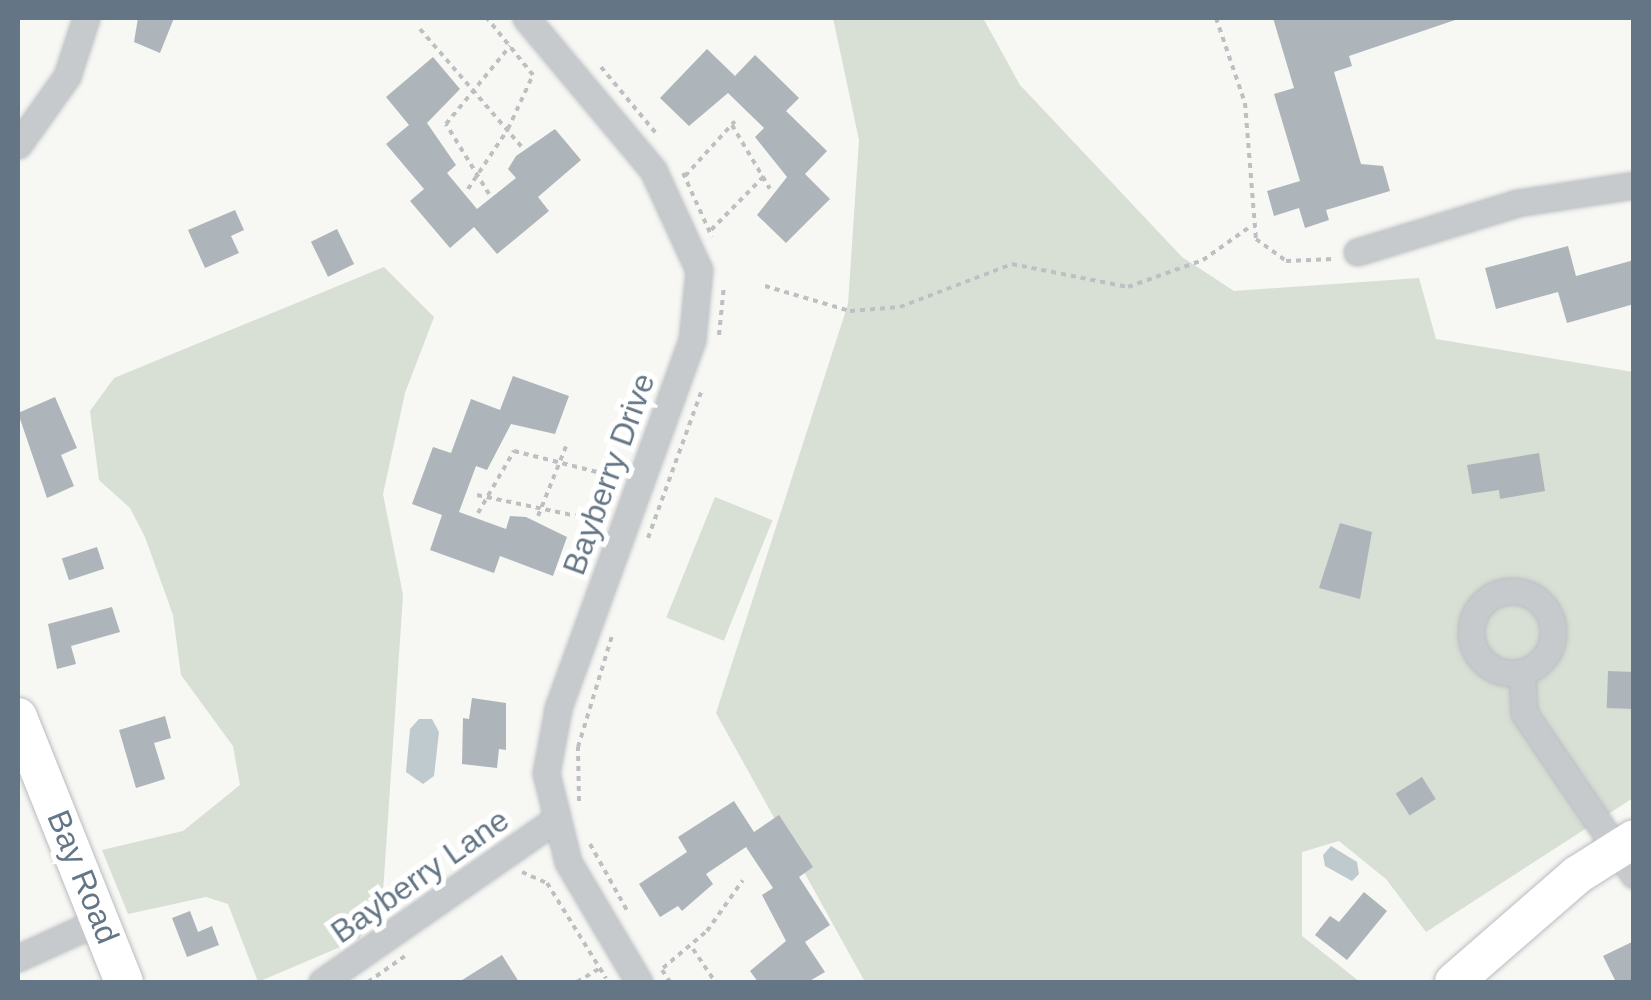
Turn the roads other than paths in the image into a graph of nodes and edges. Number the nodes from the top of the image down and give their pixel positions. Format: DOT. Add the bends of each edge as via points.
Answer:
graph roads {
  1 [pos="86,18"];
  2 [pos="526,18"];
  3 [pos="18,145"];
  4 [pos="1634,184"];
  5 [pos="1358,252"];
  6 [pos="1522,672"];
  7 [pos="18,717"];
  8 [pos="554,821"];
  9 [pos="1629,854"];
  10 [pos="100,920"];
  11 [pos="18,958"];
  12 [pos="648,977"];
  13 [pos="124,982"];
  14 [pos="322,982"];
  15 [pos="1454,982"];
  1 -- 3 [label="street" via="67,76"];
  2 -- 8 [label="street, Bayberry Drive" via="653,170 694,249 701,286 686,359 558,709 546,773"];
  4 -- 5 [label="street" via="1501,207"];
  6 -- 9 [label="street" via="1524,713"];
  7 -- 10 [label="main road, Bay Road"];
  8 -- 12 [label="street, Bayberry Drive" via="577,881"];
  8 -- 14 [label="street, Bayberry Lane"];
  9 -- 15 [label="main road" via="1576,875"];
  10 -- 11 [label="street"];
  10 -- 13 [label="main road, Bay Road"];
}
